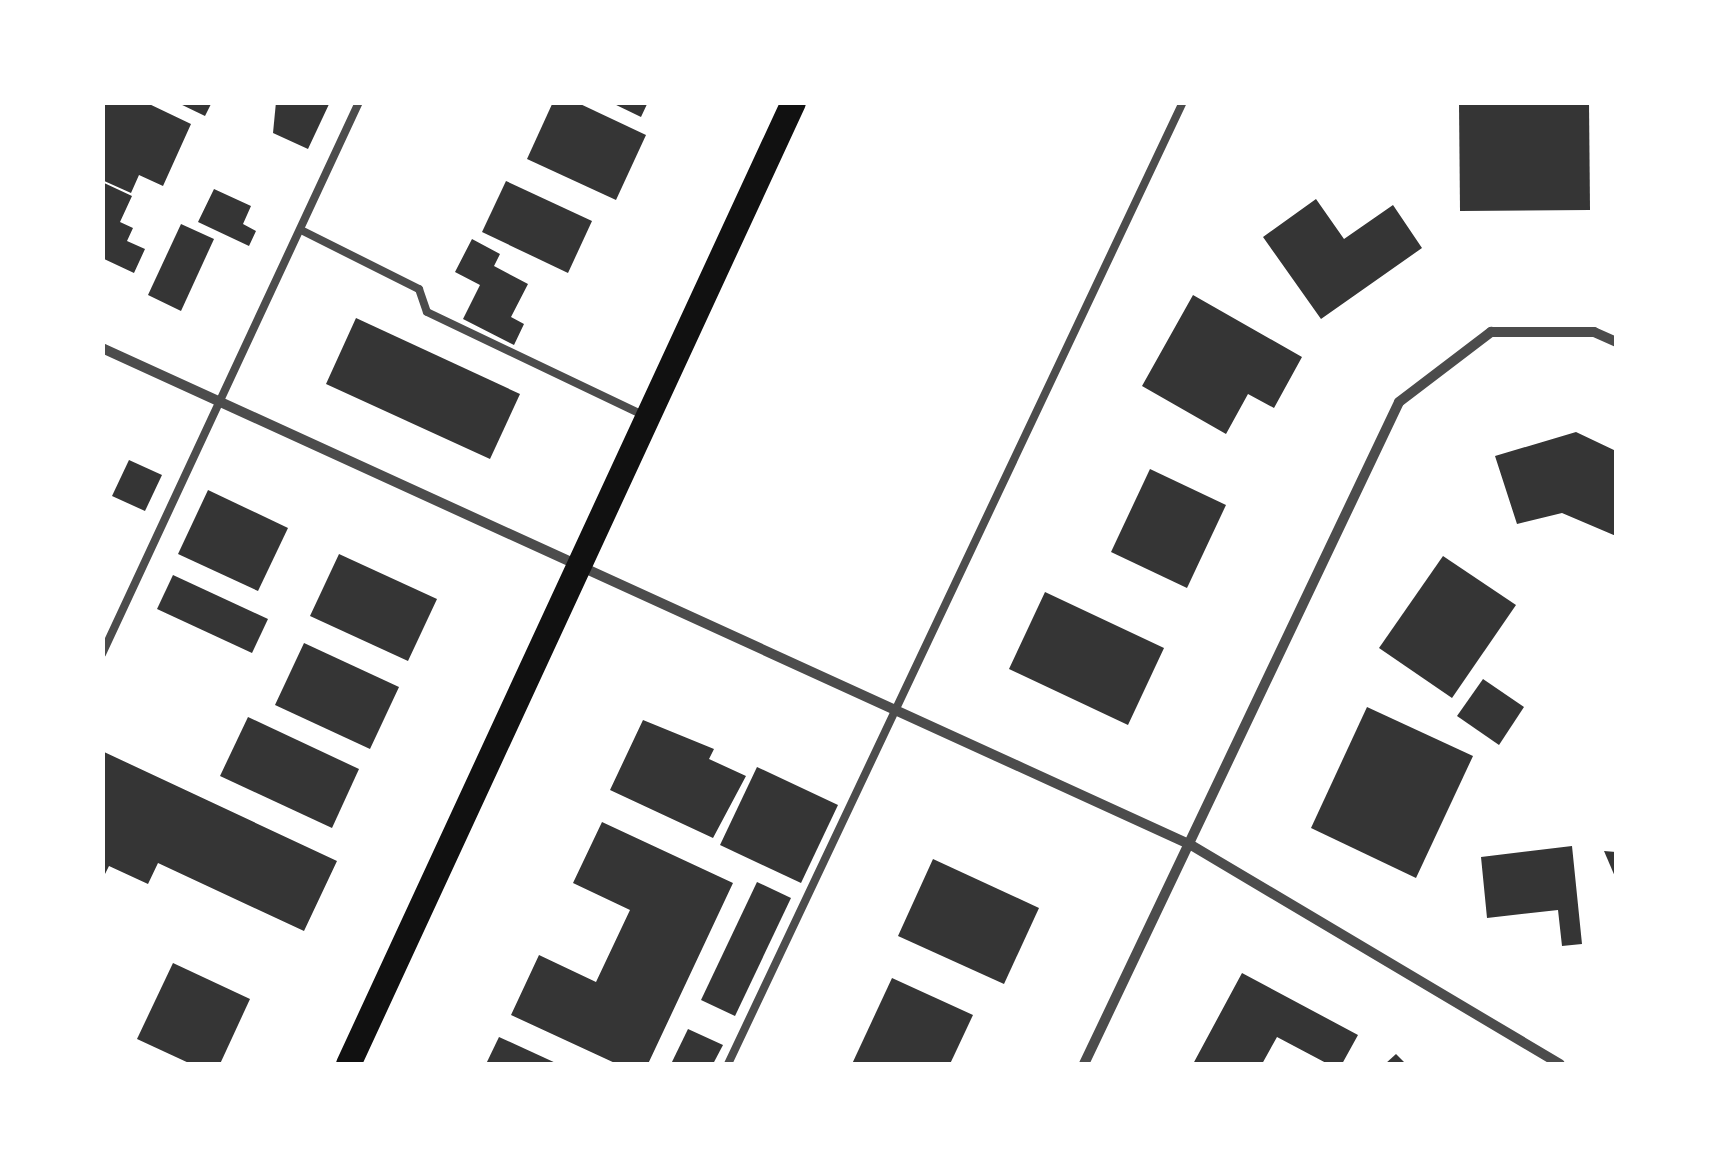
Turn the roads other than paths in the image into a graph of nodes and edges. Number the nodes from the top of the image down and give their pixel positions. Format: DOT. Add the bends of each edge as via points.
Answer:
graph roads {
  1 [pos="359,102"];
  2 [pos="794,102"];
  3 [pos="1184,102"];
  4 [pos="301,230"];
  5 [pos="1616,342"];
  6 [pos="102,348"];
  7 [pos="223,400"];
  8 [pos="648,418"];
  9 [pos="582,563"];
  10 [pos="102,654"];
  11 [pos="894,712"];
  12 [pos="1191,846"];
  13 [pos="348,1064"];
  14 [pos="728,1064"];
  15 [pos="1084,1064"];
  16 [pos="1560,1064"];
  1 -- 4 [label="lane"];
  2 -- 8 [label="main road"];
  3 -- 11 [label="lane"];
  4 -- 7 [label="lane"];
  4 -- 8 [label="lane" via="419,289 427,312"];
  5 -- 12 [label="street" via="1594,332 1491,332 1398,402"];
  6 -- 7 [label="street"];
  7 -- 9 [label="street"];
  7 -- 10 [label="lane"];
  8 -- 9 [label="main road"];
  9 -- 11 [label="street"];
  9 -- 13 [label="main road"];
  11 -- 12 [label="street"];
  11 -- 14 [label="lane"];
  12 -- 15 [label="street"];
  12 -- 16 [label="street" via="1504,1025"];
}
